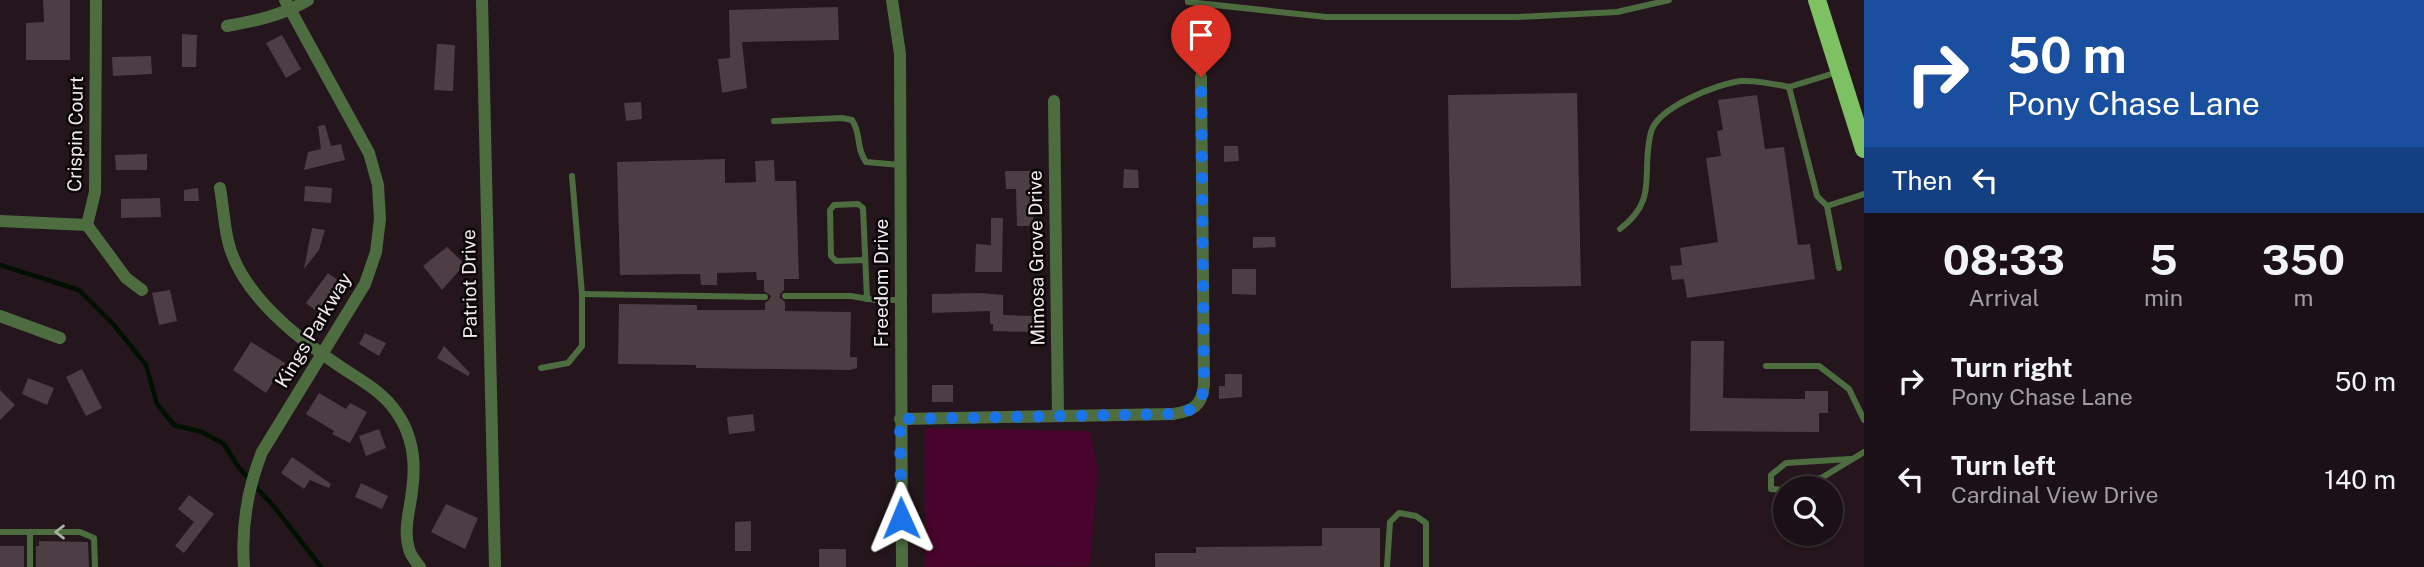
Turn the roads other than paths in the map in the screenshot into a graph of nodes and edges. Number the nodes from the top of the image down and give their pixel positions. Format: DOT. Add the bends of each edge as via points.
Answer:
graph roads {
  1 [pos="96,0"];
  2 [pos="308,0"];
  3 [pos="482,0"];
  4 [pos="892,0"];
  5 [pos="1188,0"];
  6 [pos="1669,0"];
  7 [pos="1817,0"];
  8 [pos="288,5"];
  9 [pos="227,26"];
  10 [pos="1840,71"];
  11 [pos="1201,77"];
  12 [pos="1789,87"];
  13 [pos="1054,101"];
  14 [pos="774,121"];
  15 [pos="1864,149"];
  16 [pos="900,166"];
  17 [pos="572,176"];
  18 [pos="220,188"];
  19 [pos="1864,194"];
  20 [pos="1827,206"];
  21 [pos="0,221"];
  22 [pos="87,225"];
  23 [pos="1620,229"];
  24 [pos="865,260"];
  25 [pos="1839,268"];
  26 [pos="142,290"];
  27 [pos="582,294"];
  28 [pos="785,296"];
  29 [pos="765,297"];
  30 [pos="867,299"];
  31 [pos="900,300"];
  32 [pos="0,316"];
  33 [pos="60,338"];
  34 [pos="321,354"];
  35 [pos="1766,366"];
  36 [pos="541,368"];
  37 [pos="1058,415"];
  38 [pos="900,419"];
  39 [pos="1864,420"];
  40 [pos="1864,452"];
  41 [pos="1850,459"];
  42 [pos="1824,476"];
  43 [pos="1773,489"];
  44 [pos="0,532"];
  45 [pos="30,532"];
  46 [pos="30,567"];
  47 [pos="95,567"];
  48 [pos="244,567"];
  49 [pos="420,567"];
  50 [pos="495,567"];
  51 [pos="902,567"];
  52 [pos="1387,567"];
  53 [pos="1426,567"];
  1 -- 22 [label="street, Crispin Court" via="95,192"];
  2 -- 8 [label="street"];
  3 -- 50 [label="street, Patriot Drive"];
  4 -- 16 [label="street, Freedom Drive" via="900,54"];
  5 -- 6 [label="lane" via="1326,17 1518,17 1617,12"];
  7 -- 10 [label="main road"];
  8 -- 9 [label="street" via="252,22"];
  8 -- 34 [label="street, Kings Parkway" via="369,153 380,202 379,236 371,268"];
  10 -- 12 [label="lane"];
  10 -- 15 [label="main road"];
  11 -- 37 [label="street" via="1203,396 1190,411 1173,414"];
  12 -- 20 [label="lane" via="1817,195"];
  12 -- 23 [label="lane" via="1742,81 1716,87 1673,107 1652,128 1641,209"];
  13 -- 37 [label="street, Mimosa Grove Drive"];
  14 -- 16 [label="lane" via="852,120 866,162"];
  16 -- 31 [label="street, Freedom Drive"];
  17 -- 27 [label="lane"];
  18 -- 34 [label="street" via="228,242 240,274 258,299"];
  19 -- 20 [label="lane"];
  20 -- 25 [label="lane"];
  21 -- 22 [label="street"];
  22 -- 26 [label="street" via="126,278"];
  24 -- 24 [label="lane" via="863,208 834,205 830,210 831,256 836,261"];
  24 -- 30 [label="lane"];
  27 -- 29 [label="lane"];
  27 -- 36 [label="lane" via="582,346 568,363"];
  28 -- 30 [label="lane"];
  30 -- 31 [label="lane"];
  31 -- 38 [label="street, Freedom Drive"];
  32 -- 33 [label="street"];
  34 -- 48 [label="street, Kings Parkway" via="255,470 244,518"];
  34 -- 49 [label="street" via="386,399 407,432 414,471 406,524 409,551"];
  35 -- 39 [label="lane" via="1819,366 1849,389"];
  37 -- 38 [label="street"];
  38 -- 51 [label="street, Freedom Drive"];
  40 -- 41 [label="lane"];
  41 -- 42 [label="lane"];
  41 -- 43 [label="lane" via="1786,463 1771,475"];
  44 -- 45 [label="lane"];
  45 -- 46 [label="lane"];
  47 -- 45 [label="lane, one-way" via="94,538 80,532"];
  52 -- 53 [label="lane" via="1390,522 1399,513 1426,523"];
}
